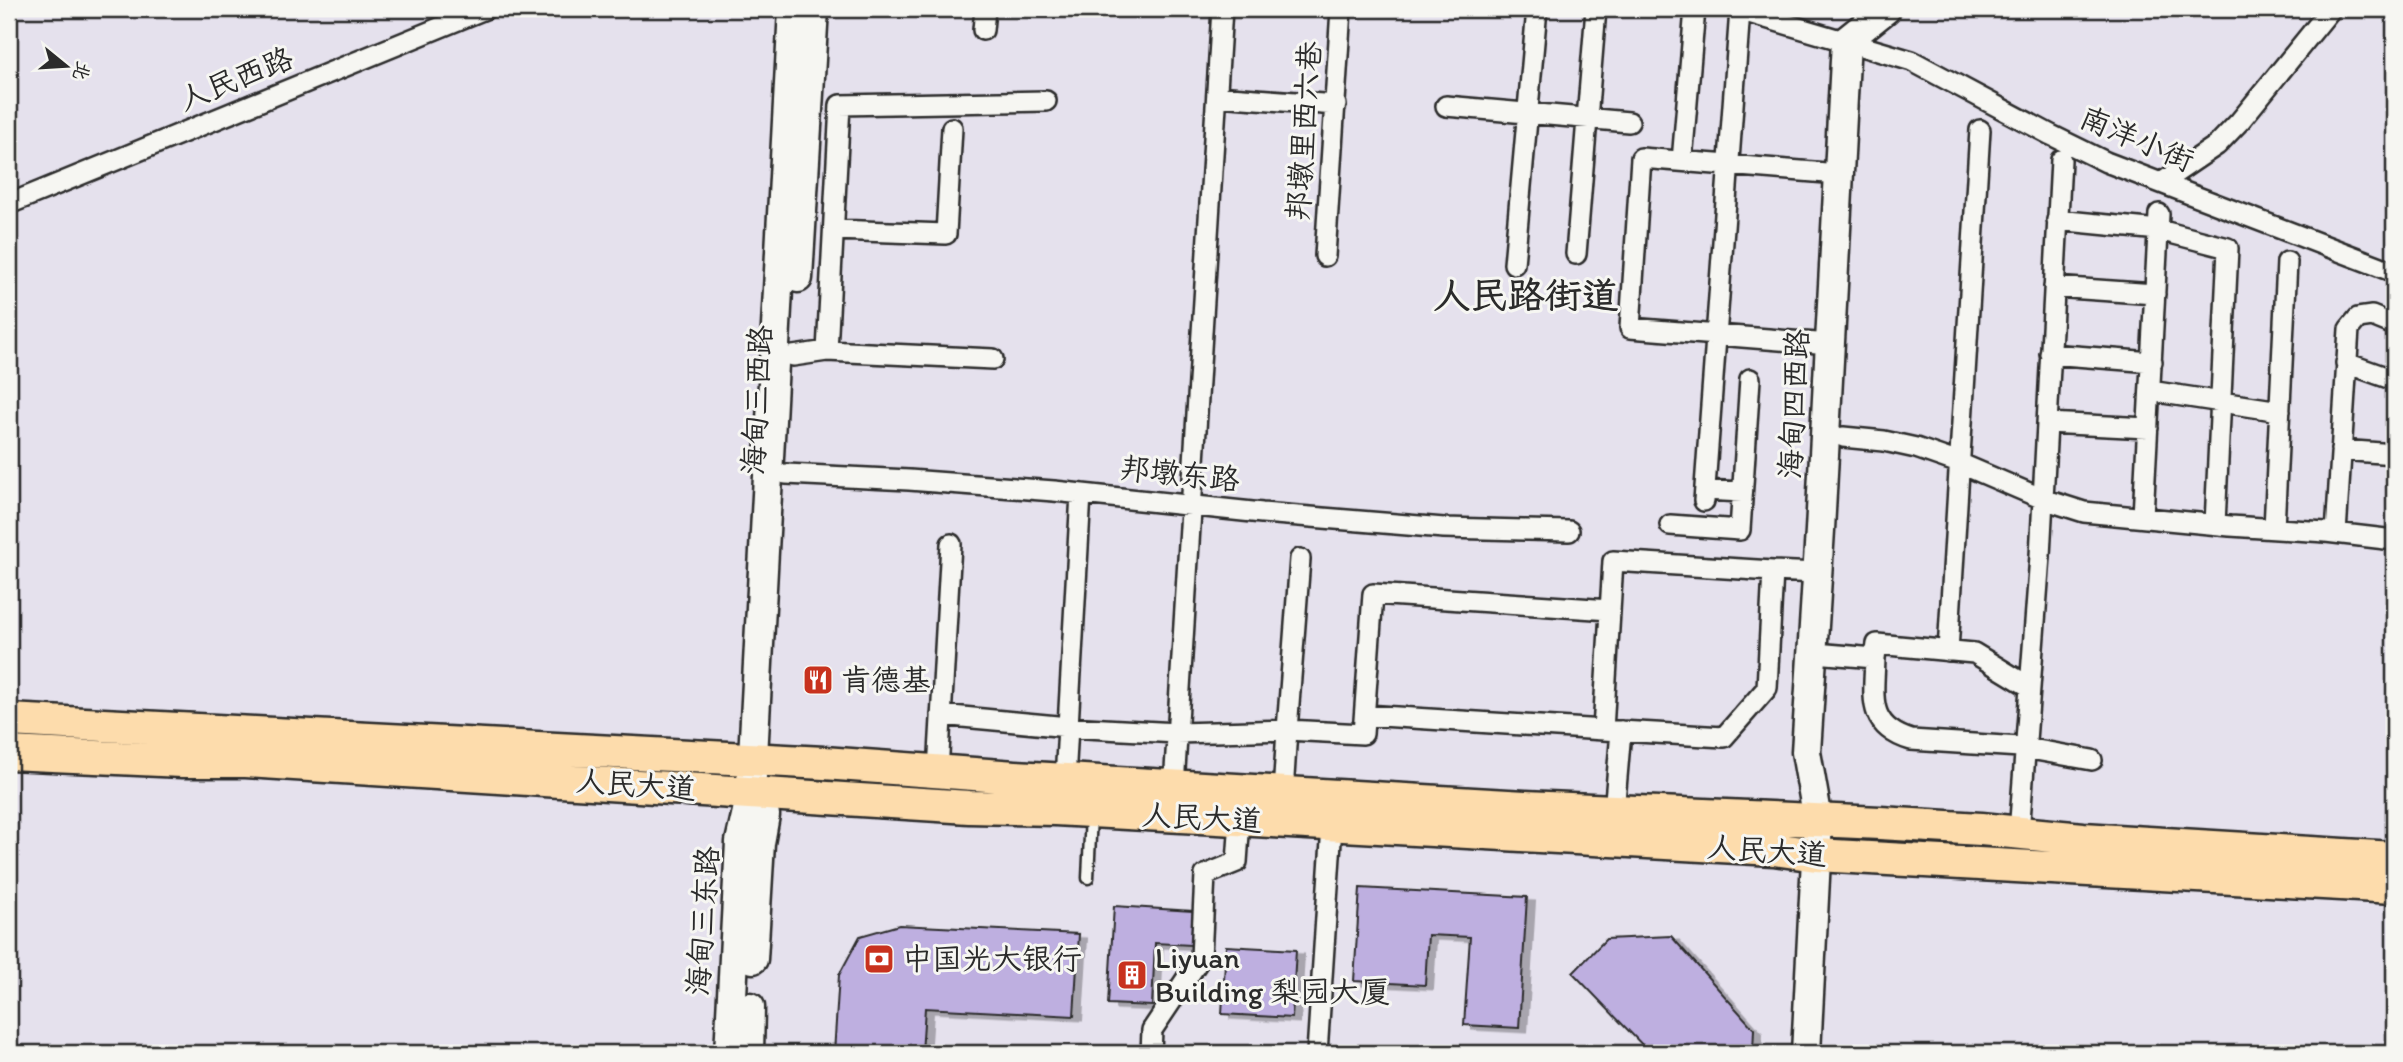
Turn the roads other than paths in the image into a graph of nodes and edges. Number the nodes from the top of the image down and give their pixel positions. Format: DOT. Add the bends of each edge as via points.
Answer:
graph roads {
  1 [pos="485,9"];
  2 [pos="793,9"];
  3 [pos="814,9"];
  4 [pos="985,9"];
  5 [pos="1222,9"];
  6 [pos="1341,9"];
  7 [pos="1537,9"];
  8 [pos="1597,9"];
  9 [pos="1695,9"];
  10 [pos="1886,9"];
  11 [pos="2331,9"];
  12 [pos="1738,10"];
  13 [pos="983,30"];
  14 [pos="1855,43"];
  15 [pos="1216,96"];
  16 [pos="1046,101"];
  17 [pos="1336,106"];
  18 [pos="1446,106"];
  19 [pos="1527,113"];
  20 [pos="1587,118"];
  21 [pos="1629,122"];
  22 [pos="952,128"];
  23 [pos="1980,130"];
  24 [pos="2060,160"];
  25 [pos="1682,162"];
  26 [pos="1728,165"];
  27 [pos="1839,174"];
  28 [pos="2161,183"];
  29 [pos="9,204"];
  30 [pos="2057,220"];
  31 [pos="2159,222"];
  32 [pos="834,230"];
  33 [pos="1576,254"];
  34 [pos="1325,256"];
  35 [pos="2287,262"];
  36 [pos="1514,264"];
  37 [pos="2394,272"];
  38 [pos="2054,287"];
  39 [pos="2155,294"];
  40 [pos="2394,325"];
  41 [pos="1715,335"];
  42 [pos="1830,344"];
  43 [pos="827,351"];
  44 [pos="2050,354"];
  45 [pos="793,356"];
  46 [pos="993,359"];
  47 [pos="2152,362"];
  48 [pos="2346,363"];
  49 [pos="1750,379"];
  50 [pos="2394,380"];
  51 [pos="2150,391"];
  52 [pos="2221,402"];
  53 [pos="2280,411"];
  54 [pos="2047,423"];
  55 [pos="2148,428"];
  56 [pos="1843,437"];
  57 [pos="2340,450"];
  58 [pos="2394,454"];
  59 [pos="1959,463"];
  60 [pos="786,474"];
  61 [pos="1742,492"];
  62 [pos="1081,494"];
  63 [pos="2043,499"];
  64 [pos="1191,504"];
  65 [pos="2144,516"];
  66 [pos="2215,524"];
  67 [pos="1670,525"];
  68 [pos="2274,528"];
  69 [pos="1569,531"];
  70 [pos="2336,533"];
  71 [pos="2394,540"];
  72 [pos="951,544"];
  73 [pos="1300,559"];
  74 [pos="1773,570"];
  75 [pos="1817,573"];
  76 [pos="1610,610"];
  77 [pos="1948,651"];
  78 [pos="1827,654"];
  79 [pos="1875,658"];
  80 [pos="2030,687"];
  81 [pos="942,715"];
  82 [pos="1365,715"];
  83 [pos="9,720"];
  84 [pos="1068,727"];
  85 [pos="1287,730"];
  86 [pos="1613,730"];
  87 [pos="1177,733"];
  88 [pos="2026,748"];
  89 [pos="9,753"];
  90 [pos="762,760"];
  91 [pos="2092,760"];
  92 [pos="938,771"];
  93 [pos="1065,780"];
  94 [pos="1174,786"];
  95 [pos="1283,793"];
  96 [pos="760,795"];
  97 [pos="1091,811"];
  98 [pos="1614,812"];
  99 [pos="1240,820"];
  100 [pos="1827,820"];
  101 [pos="1332,825"];
  102 [pos="2020,833"];
  103 [pos="1825,855"];
  104 [pos="2394,858"];
  105 [pos="1088,878"];
  106 [pos="2394,887"];
  107 [pos="729,1053"];
  108 [pos="749,1053"];
  109 [pos="1151,1053"];
  110 [pos="1317,1053"];
  111 [pos="1805,1053"];
  112 [pos="1824,1053"];
  1 -- 29 [label="street, 人民西路"];
  2 -- 90 [label="main road, 海甸三西路"];
  3 -- 45 [label="main road, 海甸三西路"];
  4 -- 13 [label="street"];
  5 -- 15 [label="street"];
  6 -- 17 [label="street, 邦墩里西六巷"];
  7 -- 19 [label="street"];
  8 -- 20 [label="street"];
  9 -- 25 [label="street"];
  10 -- 14 [label="main road"];
  11 -- 28 [label="street" via="2217,145"];
  12 -- 14 [label="street, 南洋小街"];
  12 -- 26 [label="street"];
  14 -- 27 [label="main road, 海甸四西路"];
  14 -- 28 [label="street, 南洋小街" via="1912,61 2106,162"];
  14 -- 56 [label="main road, 海甸四西路"];
  15 -- 17 [label="street"];
  15 -- 64 [label="street"];
  16 -- 32 [label="street" via="840,106"];
  17 -- 34 [label="street, 邦墩里西六巷"];
  18 -- 19 [label="street"];
  19 -- 20 [label="street"];
  19 -- 36 [label="street"];
  20 -- 21 [label="street"];
  20 -- 33 [label="street"];
  22 -- 32 [label="street" via="947,234"];
  23 -- 59 [label="street"];
  24 -- 30 [label="street"];
  25 -- 26 [label="street"];
  25 -- 41 [label="street" via="1641,158 1630,328"];
  26 -- 27 [label="street"];
  26 -- 41 [label="street"];
  27 -- 42 [label="main road, 海甸四西路"];
  28 -- 37 [label="street, 南洋小街"];
  30 -- 31 [label="street"];
  30 -- 38 [label="street"];
  31 -- 39 [label="street"];
  31 -- 52 [label="street" via="2228,247"];
  32 -- 43 [label="street"];
  35 -- 53 [label="street"];
  38 -- 39 [label="street"];
  38 -- 44 [label="street"];
  39 -- 47 [label="street"];
  40 -- 48 [label="street" via="2372,316 2358,318 2349,329"];
  41 -- 42 [label="street"];
  41 -- 61 [label="street" via="1704,496"];
  42 -- 75 [label="main road, 海甸四西路"];
  43 -- 45 [label="street"];
  43 -- 46 [label="street"];
  44 -- 47 [label="street"];
  44 -- 54 [label="street"];
  45 -- 60 [label="main road, 海甸三西路"];
  47 -- 51 [label="street"];
  48 -- 50 [label="street"];
  48 -- 57 [label="street"];
  49 -- 61 [label="street"];
  51 -- 52 [label="street"];
  51 -- 55 [label="street"];
  52 -- 53 [label="street"];
  52 -- 66 [label="street"];
  53 -- 68 [label="street"];
  54 -- 55 [label="street"];
  54 -- 63 [label="street"];
  55 -- 65 [label="street"];
  56 -- 59 [label="street" via="1916,448"];
  56 -- 78 [label="main road, 海甸四西路"];
  57 -- 58 [label="street"];
  57 -- 70 [label="street"];
  59 -- 63 [label="street"];
  59 -- 77 [label="street"];
  60 -- 62 [label="street, 邦墩东路"];
  60 -- 90 [label="main road, 海甸三西路"];
  61 -- 67 [label="street" via="1740,530"];
  62 -- 64 [label="street, 邦墩东路"];
  62 -- 84 [label="street"];
  63 -- 65 [label="street" via="2084,512"];
  63 -- 80 [label="street"];
  64 -- 69 [label="street, 邦墩东路" via="1444,528"];
  64 -- 87 [label="street"];
  65 -- 66 [label="street"];
  66 -- 68 [label="street"];
  68 -- 70 [label="street"];
  70 -- 71 [label="street"];
  72 -- 81 [label="street"];
  73 -- 85 [label="street"];
  74 -- 75 [label="street"];
  74 -- 76 [label="street" via="1613,561"];
  74 -- 86 [label="street" via="1767,688 1724,737"];
  75 -- 100 [label="main road, 海甸四西路" via="1806,752"];
  76 -- 82 [label="street" via="1373,594"];
  76 -- 86 [label="street" via="1603,730"];
  77 -- 79 [label="street" via="1877,644"];
  77 -- 80 [label="street" via="1974,653"];
  78 -- 79 [label="street"];
  78 -- 100 [label="main road, 海甸四西路" via="1821,752"];
  79 -- 88 [label="street" via="1878,717 1887,730 1911,740"];
  80 -- 88 [label="street"];
  81 -- 84 [label="street"];
  81 -- 92 [label="street"];
  82 -- 85 [label="street" via="1363,734"];
  82 -- 86 [label="street"];
  83 -- 90 [label="main road, 人民大道"];
  84 -- 87 [label="street"];
  84 -- 93 [label="street"];
  85 -- 87 [label="street"];
  85 -- 95 [label="street"];
  86 -- 98 [label="street"];
  87 -- 94 [label="street"];
  88 -- 91 [label="street"];
  88 -- 102 [label="street"];
  89 -- 96 [label="main road, 人民大道" via="246,761"];
  90 -- 92 [label="main road, 人民大道"];
  90 -- 96 [label="main road, 海甸三西路"];
  92 -- 93 [label="main road, 人民大道"];
  93 -- 94 [label="main road, 人民大道"];
  94 -- 95 [label="main road, 人民大道"];
  95 -- 98 [label="main road, 人民大道"];
  96 -- 97 [label="main road, 人民大道"];
  96 -- 107 [label="main road, 海甸三东路" via="740,842"];
  96 -- 108 [label="main road"];
  97 -- 99 [label="main road, 人民大道"];
  97 -- 105 [label="lane"];
  98 -- 100 [label="main road, 人民大道"];
  99 -- 101 [label="main road, 人民大道"];
  99 -- 109 [label="street" via="1237,862 1205,875 1201,957 1152,1030"];
  100 -- 102 [label="main road, 人民大道"];
  100 -- 103 [label="main road"];
  101 -- 103 [label="main road, 人民大道"];
  101 -- 110 [label="street"];
  102 -- 104 [label="main road, 人民大道"];
  103 -- 106 [label="main road, 人民大道"];
  103 -- 111 [label="main road"];
  103 -- 112 [label="main road"];
}
